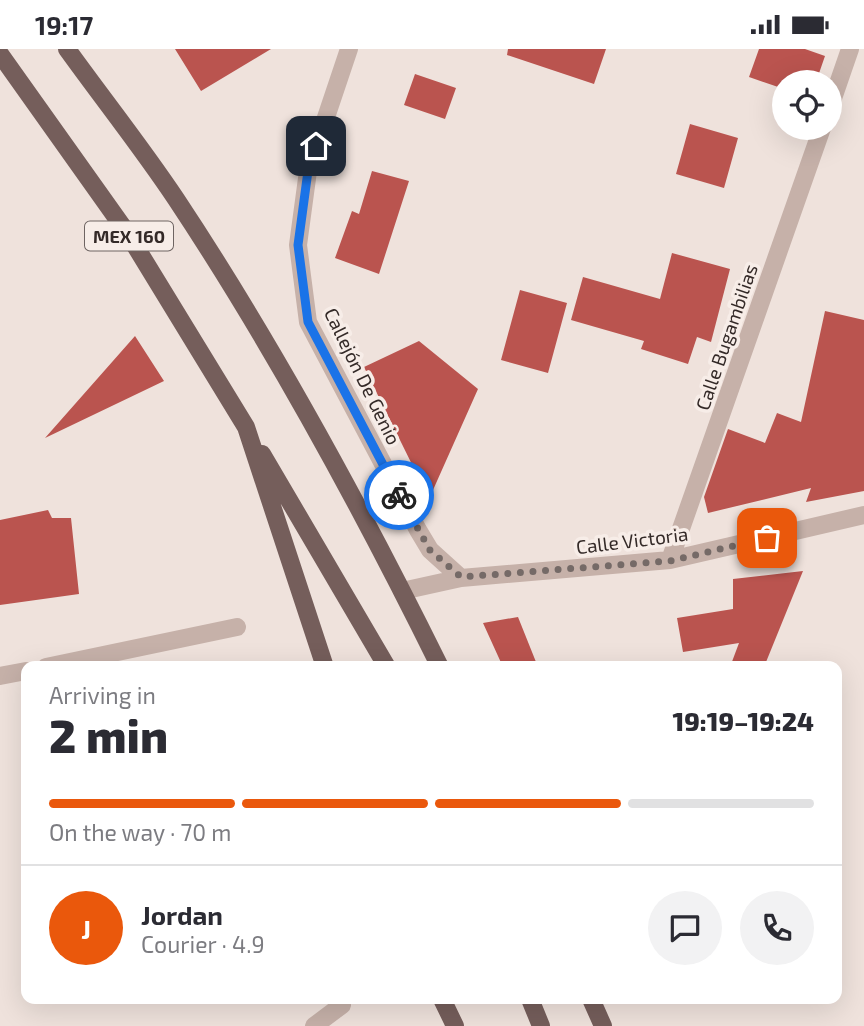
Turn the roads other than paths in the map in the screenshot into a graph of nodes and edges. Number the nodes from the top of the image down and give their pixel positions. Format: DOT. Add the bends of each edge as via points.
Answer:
graph roads {
  1 [pos="67,49"];
  2 [pos="349,49"];
  3 [pos="850,49"];
  4 [pos="0,54"];
  5 [pos="842,72"];
  6 [pos="818,140"];
  7 [pos="246,426"];
  8 [pos="864,515"];
  9 [pos="670,561"];
  10 [pos="461,577"];
  11 [pos="402,591"];
  12 [pos="237,627"];
  13 [pos="76,661"];
  14 [pos="323,661"];
  15 [pos="383,661"];
  16 [pos="436,661"];
  17 [pos="21,672"];
  18 [pos="0,676"];
  19 [pos="444,1004"];
  20 [pos="532,1004"];
  21 [pos="593,1004"];
  22 [pos="342,1005"];
  23 [pos="314,1026"];
  24 [pos="455,1026"];
  25 [pos="541,1026"];
  26 [pos="603,1026"];
  1 -- 11 [label="main road, MEX 160" via="175,198 267,344"];
  2 -- 10 [label="street, Callejón De Genio" via="308,171 298,245 308,322 418,530 430,550"];
  3 -- 5 [label="street"];
  4 -- 7 [label="main road, MEX 160" via="128,234"];
  6 -- 9 [label="street, Calle Bugambilias"];
  7 -- 14 [label="main road"];
  7 -- 15 [label="main road, MEX 160"];
  8 -- 9 [label="street, Calle Victoria"];
  9 -- 10 [label="street, Calle Victoria"];
  10 -- 11 [label="street, Calle Victoria"];
  11 -- 16 [label="main road, MEX 160"];
  12 -- 13 [label="street"];
  17 -- 18 [label="street"];
  19 -- 24 [label="main road"];
  20 -- 25 [label="main road"];
  21 -- 26 [label="main road"];
  22 -- 23 [label="street"];
}
